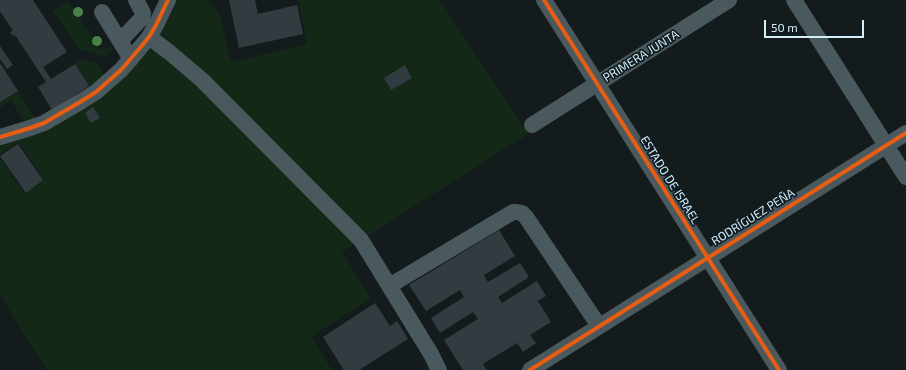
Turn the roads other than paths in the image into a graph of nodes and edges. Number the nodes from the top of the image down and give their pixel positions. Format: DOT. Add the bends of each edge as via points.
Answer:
graph roads {
  1 [pos="136,0"];
  2 [pos="168,0"];
  3 [pos="544,0"];
  4 [pos="729,0"];
  5 [pos="794,0"];
  6 [pos="102,12"];
  7 [pos="149,37"];
  8 [pos="120,41"];
  9 [pos="131,60"];
  10 [pos="597,84"];
  11 [pos="532,125"];
  12 [pos="906,133"];
  13 [pos="0,137"];
  14 [pos="886,146"];
  15 [pos="906,177"];
  16 [pos="707,258"];
  17 [pos="390,286"];
  18 [pos="599,326"];
  19 [pos="439,370"];
  20 [pos="530,370"];
  21 [pos="778,370"];
  1 -- 8 [label="street" via="143,13 142,18"];
  2 -- 7 [label="street"];
  3 -- 10 [label="street, ESTADO DE ISRAEL"];
  4 -- 10 [label="street, PRIMERA JUNTA"];
  5 -- 14 [label="street"];
  6 -- 8 [label="street"];
  7 -- 9 [label="street"];
  7 -- 17 [label="street" via="202,80 361,240"];
  8 -- 9 [label="street"];
  9 -- 13 [label="street" via="111,80 80,102 44,122"];
  10 -- 11 [label="street, PRIMERA JUNTA"];
  10 -- 16 [label="street, ESTADO DE ISRAEL"];
  12 -- 14 [label="street, RODRÍGUEZ PEÑA"];
  14 -- 15 [label="street"];
  14 -- 16 [label="street, RODRÍGUEZ PEÑA"];
  16 -- 18 [label="street, RODRÍGUEZ PEÑA"];
  16 -- 21 [label="street, ESTADO DE ISRAEL"];
  17 -- 18 [label="street" via="512,212 517,212 526,217"];
  17 -- 19 [label="street"];
  18 -- 20 [label="street, RODRÍGUEZ PEÑA"];
}
